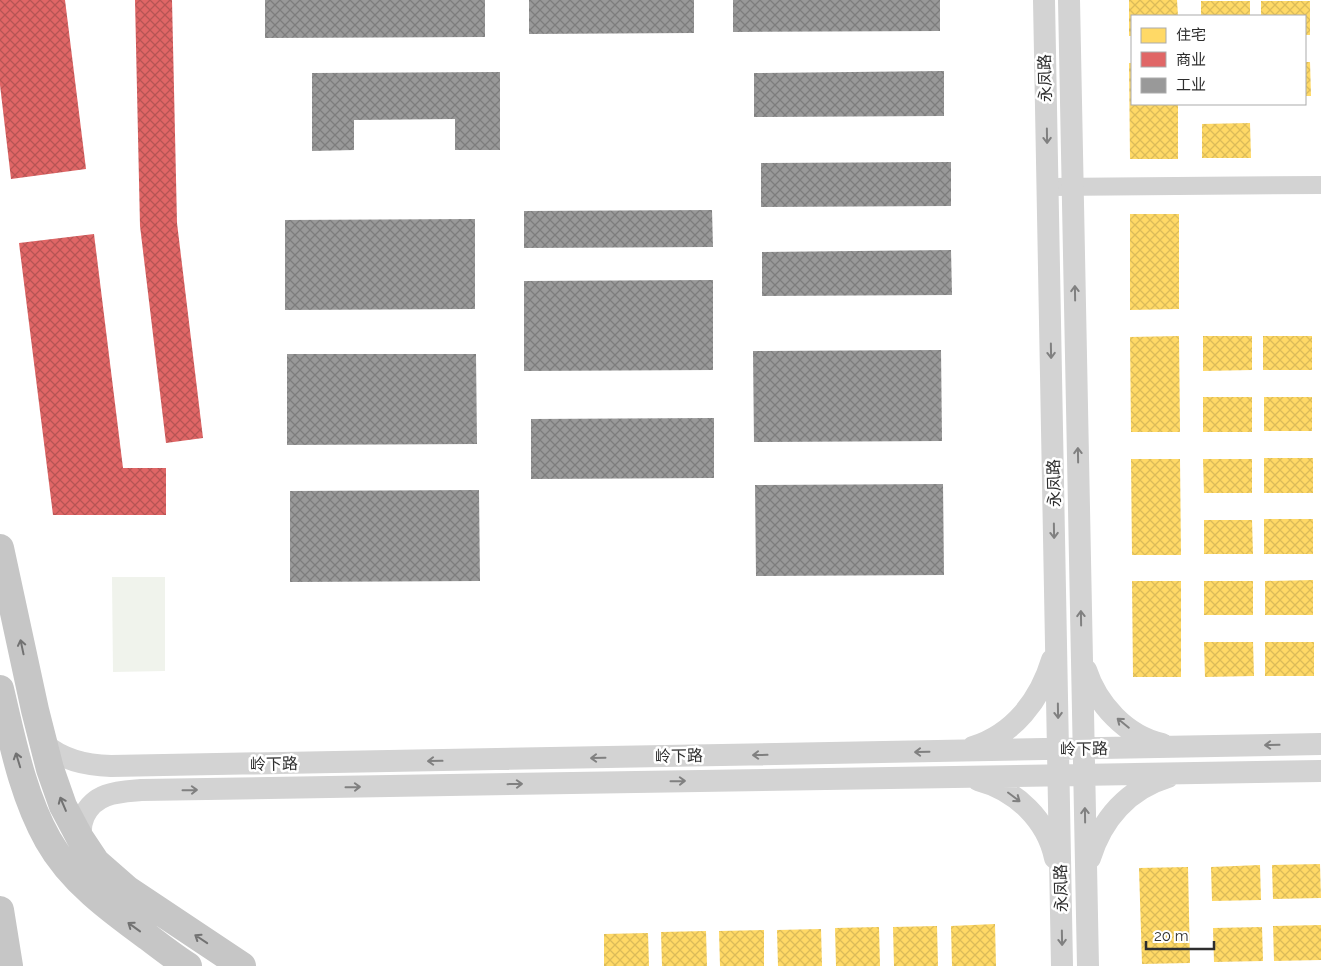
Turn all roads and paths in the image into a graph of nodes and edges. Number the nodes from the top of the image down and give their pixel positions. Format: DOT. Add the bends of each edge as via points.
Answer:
graph roads {
  1 [pos="1044,0"];
  2 [pos="1069,0"];
  3 [pos="1321,185"];
  4 [pos="1048,187"];
  5 [pos="1073,187"];
  6 [pos="0,548"];
  7 [pos="1057,637"];
  8 [pos="1082,649"];
  9 [pos="0,689"];
  10 [pos="43,742"];
  11 [pos="1321,744"];
  12 [pos="1183,747"];
  13 [pos="1084,748"];
  14 [pos="1059,749"];
  15 [pos="955,751"];
  16 [pos="1321,771"];
  17 [pos="1189,773"];
  18 [pos="1059,775"];
  19 [pos="1084,775"];
  20 [pos="953,777"];
  21 [pos="89,852"];
  22 [pos="1086,882"];
  23 [pos="1061,887"];
  24 [pos="0,910"];
  25 [pos="9,966"];
  26 [pos="188,966"];
  27 [pos="242,966"];
  28 [pos="1062,966"];
  29 [pos="1088,966"];
  1 -- 4 [label="street, 永凤路, one-way"];
  2 -- 5 [label="street, 永凤路"];
  3 -- 5 [label="street"];
  4 -- 5 [label="street"];
  4 -- 7 [label="street, 永凤路, one-way"];
  8 -- 5 [label="street, 永凤路, one-way"];
  10 -- 6 [label="main road, one-way"];
  7 -- 14 [label="street, 永凤路, one-way"];
  7 -- 15 [label="street" via="1046,678 1022,715 1005,731 983,744"];
  12 -- 8 [label="street, one-way" via="1149,740 1116,717 1094,691"];
  8 -- 13 [label="street, 永凤路"];
  26 -- 9 [label="main road, one-way" via="91,893 48,841 34,811"];
  15 -- 10 [label="street, 岭下路, one-way" via="110,766 70,760"];
  21 -- 10 [label="main road, one-way" via="63,806"];
  11 -- 12 [label="street, 岭下路, one-way"];
  12 -- 13 [label="street, 岭下路"];
  13 -- 14 [label="street, 岭下路"];
  13 -- 19 [label="street, 永凤路"];
  14 -- 15 [label="street, 岭下路"];
  14 -- 18 [label="street, 永凤路"];
  16 -- 17 [label="street, 岭下路"];
  17 -- 19 [label="street, 岭下路"];
  17 -- 22 [label="street" via="1157,780 1120,805 1107,820 1093,848"];
  18 -- 19 [label="street, 岭下路"];
  18 -- 20 [label="street, 岭下路"];
  18 -- 23 [label="street, 永凤路"];
  22 -- 19 [label="street, 永凤路, one-way"];
  21 -- 20 [label="street, 岭下路, one-way" via="81,836 86,812 97,800 113,793 141,790"];
  20 -- 23 [label="street, one-way" via="978,780 1000,788 1012,794 1032,813 1054,852"];
  27 -- 21 [label="main road, one-way" via="128,890"];
  22 -- 29 [label="street, 永凤路"];
  23 -- 28 [label="street, 永凤路, one-way"];
  24 -- 25 [label="main road"];
}
